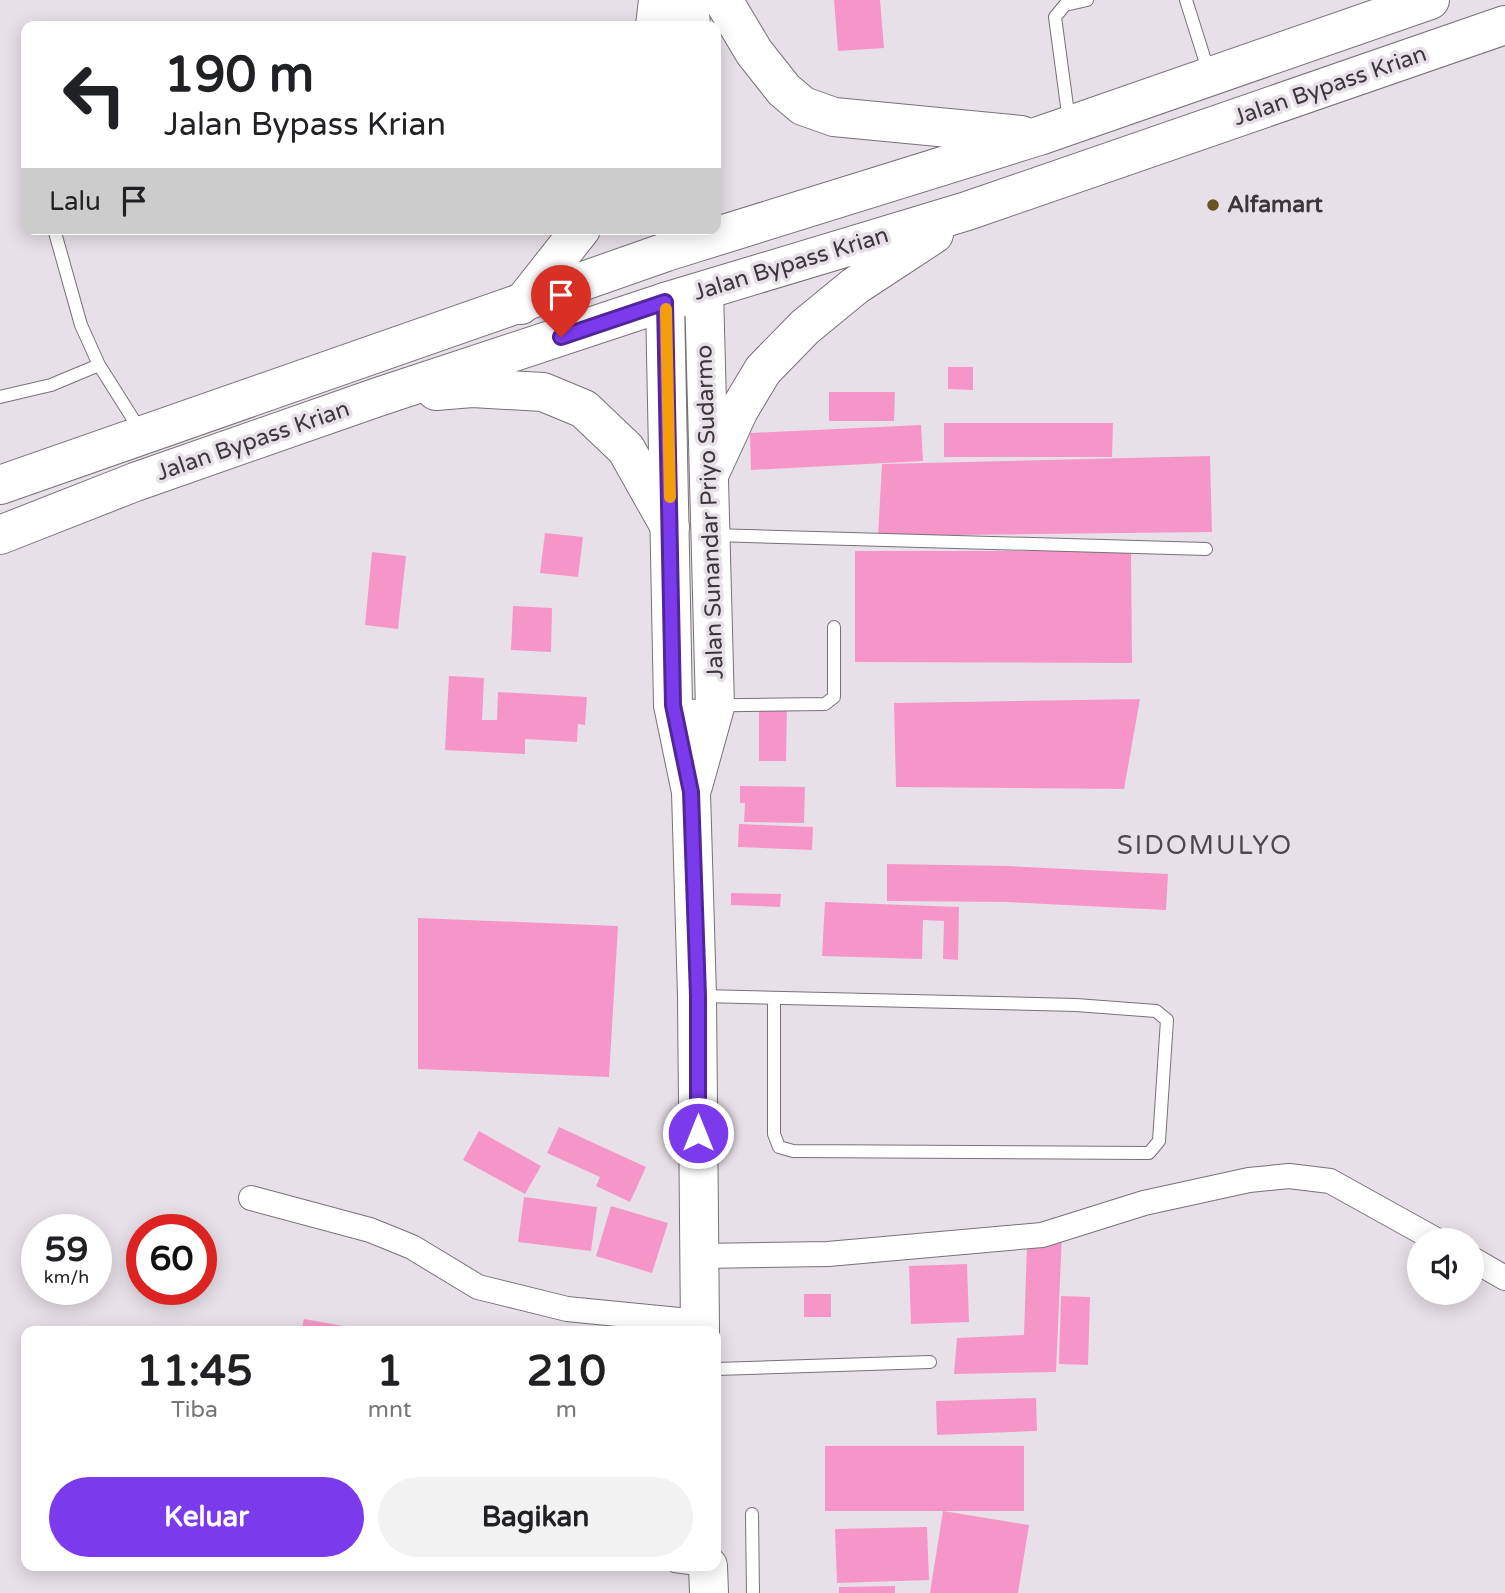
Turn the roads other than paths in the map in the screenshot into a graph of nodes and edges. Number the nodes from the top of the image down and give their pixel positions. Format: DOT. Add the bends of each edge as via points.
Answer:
graph roads {
  1 [pos="658,0"];
  2 [pos="689,0"];
  3 [pos="723,0"];
  4 [pos="1087,0"];
  5 [pos="1186,0"];
  6 [pos="1430,0"];
  7 [pos="656,21"];
  8 [pos="691,21"];
  9 [pos="1504,29"];
  10 [pos="1210,77"];
  11 [pos="1055,130"];
  12 [pos="967,211"];
  13 [pos="721,229"];
  14 [pos="56,235"];
  15 [pos="576,235"];
  16 [pos="702,235"];
  17 [pos="665,241"];
  18 [pos="704,291"];
  19 [pos="665,302"];
  20 [pos="521,305"];
  21 [pos="99,365"];
  22 [pos="0,397"];
  23 [pos="378,397"];
  24 [pos="144,435"];
  25 [pos="710,473"];
  26 [pos="0,485"];
  27 [pos="670,527"];
  28 [pos="0,535"];
  29 [pos="712,535"];
  30 [pos="1206,549"];
  31 [pos="834,627"];
  32 [pos="673,705"];
  33 [pos="715,707"];
  34 [pos="691,792"];
  35 [pos="698,996"];
  36 [pos="774,998"];
  37 [pos="251,1198"];
  38 [pos="1415,1228"];
  39 [pos="699,1256"];
  40 [pos="1484,1266"];
  41 [pos="1505,1278"];
  42 [pos="693,1326"];
  43 [pos="700,1326"];
  44 [pos="930,1362"];
  45 [pos="721,1369"];
  46 [pos="751,1514"];
  47 [pos="753,1593"];
  1 -- 7 [label="main road"];
  2 -- 8 [label="main road"];
  3 -- 11 [label="main road" via="754,52 803,106 834,117"];
  4 -- 11 [label="lane" via="1065,5 1055,16"];
  5 -- 10 [label="lane"];
  6 -- 10 [label="main road, Jalan Bypass Krian"];
  9 -- 12 [label="main road, Jalan Bypass Krian"];
  10 -- 11 [label="main road, Jalan Bypass Krian"];
  11 -- 13 [label="main road, Jalan Bypass Krian"];
  12 -- 18 [label="main road, Jalan Bypass Krian"];
  12 -- 25 [label="main road" via="855,286 763,370"];
  14 -- 21 [label="lane" via="81,326"];
  15 -- 20 [label="main road"];
  16 -- 17 [label="main road, Jalan Bypass Krian"];
  16 -- 18 [label="main road, Jalan Sunandar Priyo Sudarmo"];
  17 -- 19 [label="main road, Jalan Sunandar Priyo Sudarmo"];
  17 -- 20 [label="main road, Jalan Bypass Krian"];
  18 -- 19 [label="main road, Jalan Bypass Krian"];
  18 -- 25 [label="main road, Jalan Sunandar Priyo Sudarmo"];
  19 -- 23 [label="main road, Jalan Bypass Krian"];
  19 -- 27 [label="main road, Jalan Sunandar Priyo Sudarmo"];
  20 -- 24 [label="main road, Jalan Bypass Krian"];
  21 -- 22 [label="lane" via="51,385"];
  21 -- 24 [label="lane"];
  23 -- 27 [label="main road" via="484,388 543,392 584,409 626,449"];
  23 -- 28 [label="main road, Jalan Bypass Krian"];
  24 -- 26 [label="main road, Jalan Bypass Krian"];
  25 -- 29 [label="main road, Jalan Sunandar Priyo Sudarmo"];
  27 -- 32 [label="main road, Jalan Sunandar Priyo Sudarmo"];
  29 -- 30 [label="lane"];
  29 -- 33 [label="main road, Jalan Sunandar Priyo Sudarmo"];
  31 -- 33 [label="lane" via="834,697 825,704"];
  32 -- 33 [label="lane"];
  32 -- 34 [label="main road, Jalan Sunandar Priyo Sudarmo"];
  33 -- 34 [label="main road, Jalan Sunandar Priyo Sudarmo"];
  34 -- 35 [label="main road, Jalan Sunandar Priyo Sudarmo"];
  35 -- 36 [label="lane"];
  35 -- 39 [label="main road, Jalan Sunandar Priyo Sudarmo"];
  36 -- 36 [label="lane" via="774,1134 779,1147 793,1151 1149,1153 1159,1141 1167,1020 1156,1011"];
  37 -- 42 [label="street" via="370,1230 412,1247 478,1287 567,1308"];
  38 -- 39 [label="street" via="1330,1181 1289,1176 1144,1203 1042,1235 828,1254"];
  39 -- 43 [label="main road, Jalan Sunandar Priyo Sudarmo"];
  40 -- 41 [label="street"];
  44 -- 45 [label="lane"];
  46 -- 47 [label="lane"];
}
